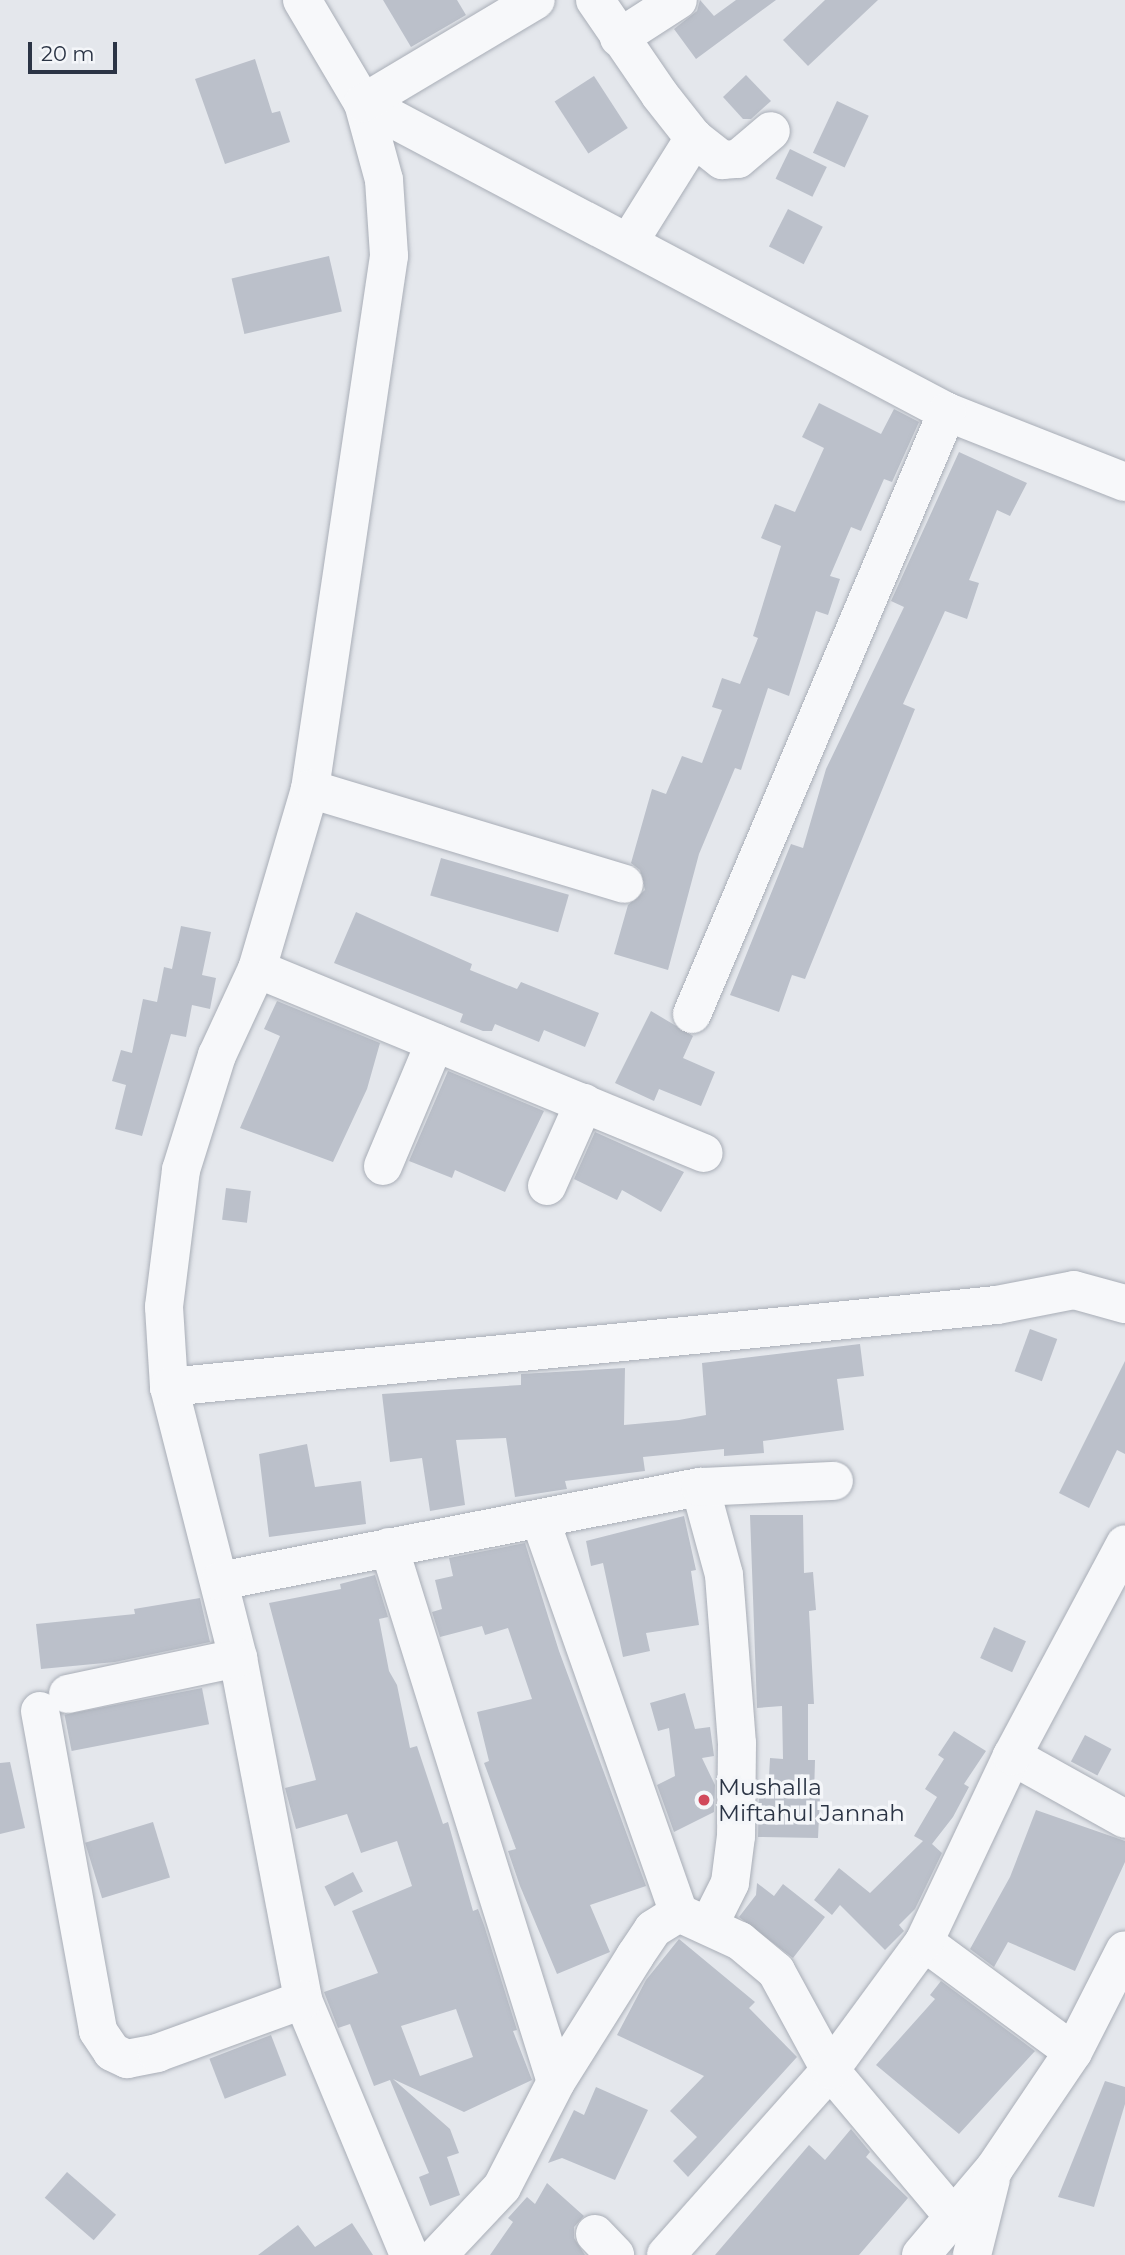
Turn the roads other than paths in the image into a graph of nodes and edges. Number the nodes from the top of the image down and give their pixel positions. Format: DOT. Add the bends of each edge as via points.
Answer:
graph roads {
  1 [pos="302,0"];
  2 [pos="536,0"];
  3 [pos="595,0"];
  4 [pos="678,0"];
  5 [pos="619,38"];
  6 [pos="363,103"];
  7 [pos="771,131"];
  8 [pos="694,138"];
  9 [pos="629,242"];
  10 [pos="947,412"];
  11 [pos="1125,482"];
  12 [pos="310,789"];
  13 [pos="624,884"];
  14 [pos="257,969"];
  15 [pos="692,1014"];
  16 [pos="435,1042"];
  17 [pos="584,1103"];
  18 [pos="704,1153"];
  19 [pos="383,1166"];
  20 [pos="547,1186"];
  21 [pos="1125,1304"];
  22 [pos="169,1387"];
  23 [pos="834,1481"];
  24 [pos="700,1487"];
  25 [pos="540,1519"];
  26 [pos="1125,1544"];
  27 [pos="389,1547"];
  28 [pos="220,1581"];
  29 [pos="238,1658"];
  30 [pos="1012,1756"];
  31 [pos="1125,1819"];
  32 [pos="694,1919"];
  33 [pos="924,1942"];
  34 [pos="1125,1950"];
  35 [pos="303,2000"];
  36 [pos="1073,2052"];
  37 [pos="830,2070"];
  38 [pos="556,2082"];
  39 [pos="994,2169"];
  40 [pos="954,2217"];
  41 [pos="409,2255"];
  42 [pos="439,2255"];
  43 [pos="666,2255"];
  44 [pos="921,2255"];
  45 [pos="971,2255"];
  1 -- 6 [label="street"];
  2 -- 6 [label="street"];
  3 -- 5 [label="street"];
  4 -- 5 [label="street"];
  5 -- 8 [label="street"];
  6 -- 9 [label="street"];
  6 -- 12 [label="street" via="384,180 389,256"];
  7 -- 8 [label="street" via="730,162"];
  8 -- 9 [label="street"];
  9 -- 10 [label="street"];
  10 -- 11 [label="street"];
  10 -- 15 [label="street"];
  12 -- 13 [label="street"];
  12 -- 14 [label="street"];
  14 -- 16 [label="street"];
  14 -- 22 [label="street" via="217,1055 181,1170 164,1307"];
  16 -- 17 [label="street"];
  16 -- 19 [label="street"];
  17 -- 18 [label="street"];
  17 -- 20 [label="street"];
  21 -- 22 [label="street" via="1074,1290 997,1305"];
  22 -- 28 [label="street"];
  23 -- 24 [label="street"];
  24 -- 25 [label="street"];
  24 -- 32 [label="street" via="724,1575 737,1743 730,1883"];
  25 -- 27 [label="street"];
  25 -- 32 [label="street"];
  26 -- 30 [label="street"];
  27 -- 28 [label="street"];
  27 -- 38 [label="street"];
  28 -- 29 [label="street"];
  29 -- 35 [label="street"];
  29 -- 35 [label="street" via="54,1702 98,2031 112,2052 127,2059 157,2053"];
  30 -- 31 [label="street"];
  30 -- 33 [label="street"];
  32 -- 37 [label="street" via="740,1941 776,1971"];
  32 -- 38 [label="street" via="653,1929"];
  33 -- 36 [label="street"];
  33 -- 37 [label="street"];
  34 -- 36 [label="street"];
  35 -- 41 [label="street"];
  36 -- 39 [label="street"];
  37 -- 40 [label="street"];
  37 -- 43 [label="street"];
  38 -- 42 [label="street" via="502,2187"];
  39 -- 40 [label="street"];
  39 -- 45 [label="street"];
  40 -- 44 [label="street"];
}
